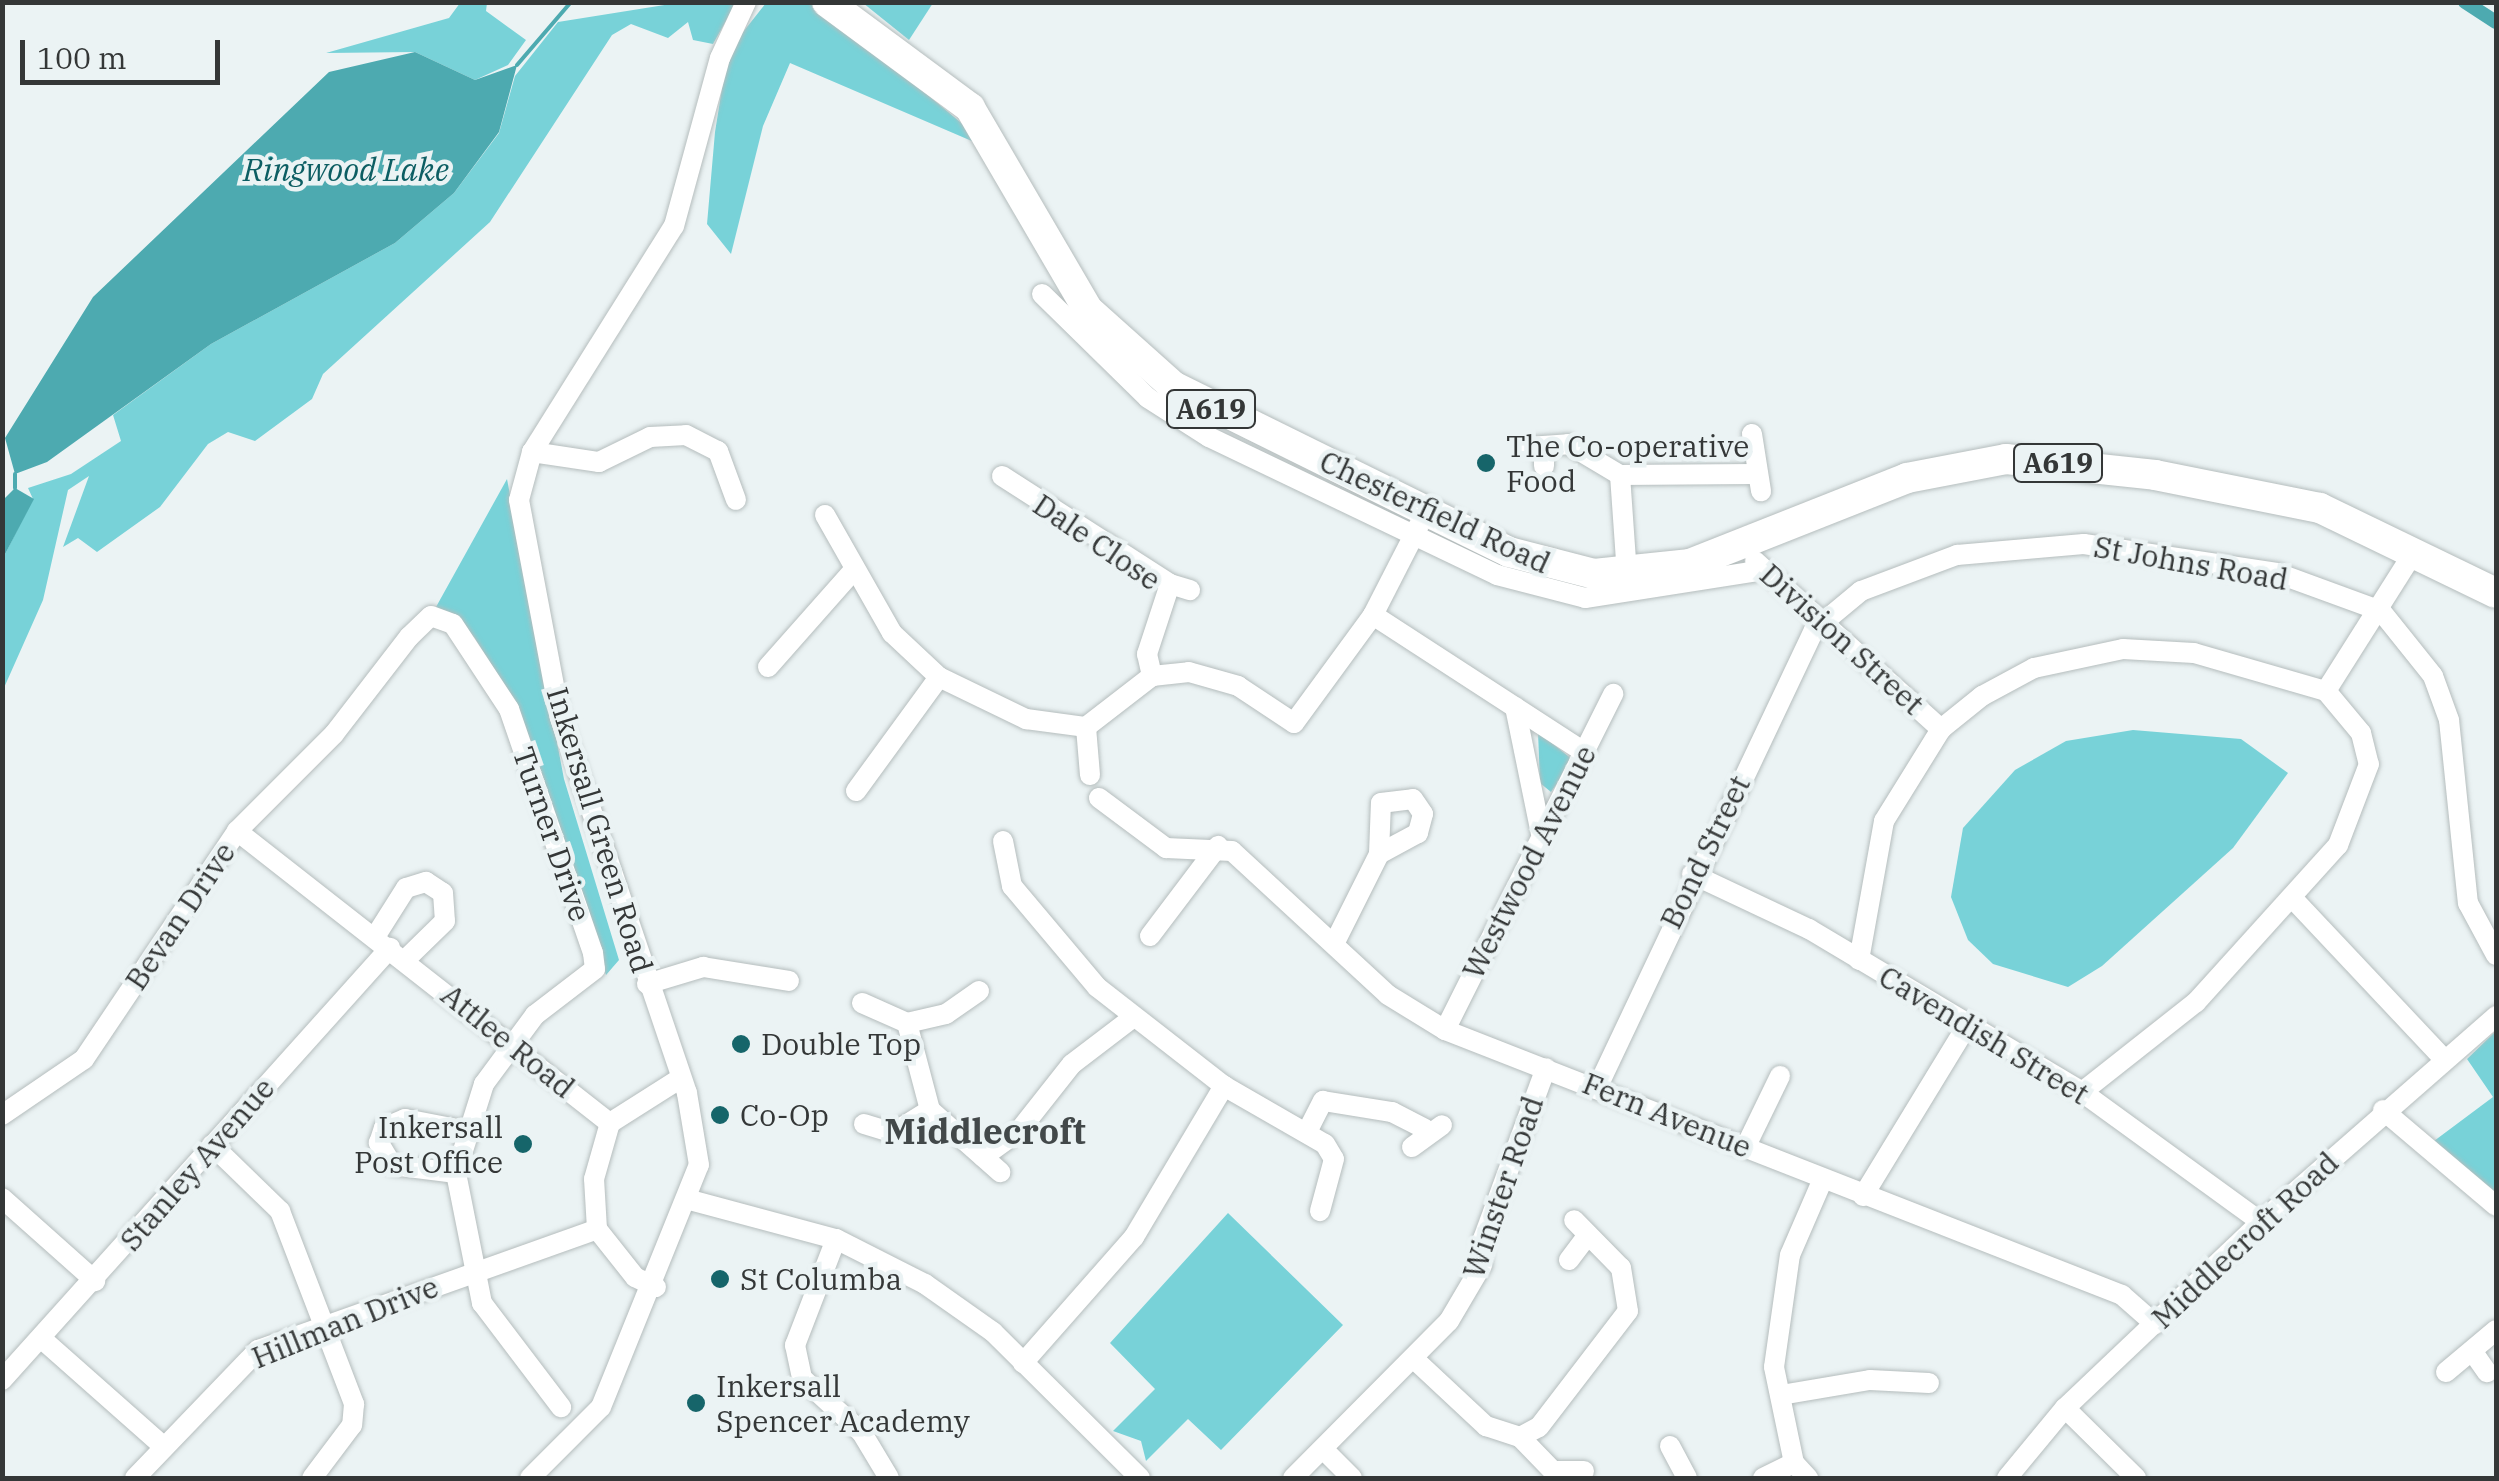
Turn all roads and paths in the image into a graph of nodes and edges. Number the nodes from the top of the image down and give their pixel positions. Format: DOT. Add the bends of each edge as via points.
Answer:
graph roads {
  1 [pos="746,2"];
  2 [pos="827,2"];
  3 [pos="1042,294"];
  4 [pos="1752,434"];
  5 [pos="532,452"];
  6 [pos="1539,453"];
  7 [pos="1620,475"];
  8 [pos="1002,476"];
  9 [pos="736,500"];
  10 [pos="825,515"];
  11 [pos="1420,524"];
  12 [pos="2415,550"];
  13 [pos="1754,559"];
  14 [pos="852,572"];
  15 [pos="1628,574"];
  16 [pos="2496,592"];
  17 [pos="2381,611"];
  18 [pos="1373,615"];
  19 [pos="432,616"];
  20 [pos="1821,625"];
  21 [pos="768,667"];
  22 [pos="940,676"];
  23 [pos="1152,676"];
  24 [pos="2326,691"];
  25 [pos="1614,694"];
  26 [pos="1515,707"];
  27 [pos="1086,727"];
  28 [pos="1941,729"];
  29 [pos="1584,752"];
  30 [pos="1090,775"];
  31 [pos="856,791"];
  32 [pos="1098,798"];
  33 [pos="237,831"];
  34 [pos="1541,834"];
  35 [pos="1003,841"];
  36 [pos="1218,846"];
  37 [pos="1380,854"];
  38 [pos="1692,874"];
  39 [pos="2296,902"];
  40 [pos="1150,936"];
  41 [pos="1336,940"];
  42 [pos="390,948"];
  43 [pos="2496,955"];
  44 [pos="1859,960"];
  45 [pos="788,981"];
  46 [pos="647,984"];
  47 [pos="978,991"];
  48 [pos="862,1003"];
  49 [pos="2496,1016"];
  50 [pos="1131,1019"];
  51 [pos="907,1023"];
  52 [pos="1968,1024"];
  53 [pos="1445,1030"];
  54 [pos="508,1045"];
  55 [pos="2442,1057"];
  56 [pos="1546,1068"];
  57 [pos="1780,1076"];
  58 [pos="681,1078"];
  59 [pos="1599,1084"];
  60 [pos="1224,1086"];
  61 [pos="2082,1092"];
  62 [pos="930,1110"];
  63 [pos="2382,1110"];
  64 [pos="2,1116"];
  65 [pos="610,1124"];
  66 [pos="864,1124"];
  67 [pos="466,1130"];
  68 [pos="1307,1132"];
  69 [pos="212,1144"];
  70 [pos="1746,1146"];
  71 [pos="1412,1147"];
  72 [pos="983,1157"];
  73 [pos="456,1172"];
  74 [pos="1000,1172"];
  75 [pos="1822,1180"];
  76 [pos="1864,1196"];
  77 [pos="2,1198"];
  78 [pos="690,1200"];
  79 [pos="2496,1206"];
  80 [pos="1320,1211"];
  81 [pos="2261,1222"];
  82 [pos="597,1229"];
  83 [pos="836,1239"];
  84 [pos="1569,1260"];
  85 [pos="470,1272"];
  86 [pos="95,1281"];
  87 [pos="656,1287"];
  88 [pos="329,1324"];
  89 [pos="2155,1324"];
  90 [pos="2496,1330"];
  91 [pos="42,1339"];
  92 [pos="1413,1358"];
  93 [pos="1023,1364"];
  94 [pos="2446,1372"];
  95 [pos="2,1380"];
  96 [pos="1929,1383"];
  97 [pos="1781,1396"];
  98 [pos="562,1407"];
  99 [pos="2065,1408"];
  100 [pos="1520,1437"];
  101 [pos="1670,1446"];
  102 [pos="164,1447"];
  103 [pos="1323,1449"];
  104 [pos="1584,1470"];
  105 [pos="1801,1471"];
  106 [pos="136,1478"];
  107 [pos="312,1478"];
  108 [pos="530,1478"];
  109 [pos="889,1478"];
  110 [pos="1140,1478"];
  111 [pos="1293,1478"];
  112 [pos="1352,1478"];
  113 [pos="1687,1478"];
  114 [pos="1763,1478"];
  115 [pos="2007,1478"];
  116 [pos="2136,1478"];
  1 -- 5 [label="street, Inkersall Green Road" via="720,58 674,226"];
  2 -- 11 [label="highway, Chesterfield Road / A619" via="970,108 1070,285 1125,345 1212,409"];
  3 -- 11 [label="street, Chesterfield Road" via="1148,398"];
  4 -- 7 [label="street" via="1758,482"];
  5 -- 9 [label="street" via="599,462 650,437 686,435 718,451"];
  5 -- 46 [label="street, Inkersall Green Road" via="519,500 560,717"];
  6 -- 7 [label="street" via="1568,444"];
  7 -- 15 [label="street"];
  8 -- 23 [label="street, Dale Close" via="1180,587 1147,654"];
  10 -- 14 [label="street"];
  11 -- 13 [label="street, Chesterfield Road" via="1541,592 1586,598"];
  11 -- 15 [label="highway, Chesterfield Road / A619" via="1562,570"];
  11 -- 18 [label="street"];
  12 -- 13 [label="highway, Chesterfield Road / A619" via="2358,521 2231,488 2006,459 1907,478"];
  12 -- 16 [label="highway, Chesterfield Road / A619"];
  12 -- 17 [label="street"];
  13 -- 15 [label="highway, Chesterfield Road / A619"];
  13 -- 20 [label="street, Division Street"];
  14 -- 21 [label="street"];
  14 -- 22 [label="street" via="892,633"];
  17 -- 20 [label="street, St Johns Road" via="2277,573 2084,544 1957,554 1861,591"];
  17 -- 24 [label="street"];
  17 -- 43 [label="street" via="2433,676 2449,720 2468,903"];
  18 -- 23 [label="street" via="1294,723 1238,686 1189,672"];
  18 -- 26 [label="street"];
  19 -- 33 [label="street, Bevan Drive"];
  19 -- 54 [label="street, Turner Drive" via="476,651 509,709 594,953 595,970"];
  20 -- 28 [label="street, Division Street"];
  20 -- 38 [label="street, Bond Street"];
  22 -- 27 [label="street" via="1026,719"];
  22 -- 31 [label="street"];
  23 -- 27 [label="street"];
  24 -- 28 [label="street" via="2211,656 2123,649 2034,668"];
  24 -- 39 [label="street" via="2360,734 2365,794"];
  25 -- 29 [label="street, Westwood Avenue"];
  26 -- 29 [label="street"];
  26 -- 34 [label="street"];
  27 -- 30 [label="street"];
  28 -- 44 [label="street" via="1884,820"];
  29 -- 34 [label="street, Westwood Avenue"];
  32 -- 36 [label="street" via="1166,848"];
  33 -- 42 [label="street, Attlee Road"];
  33 -- 64 [label="street, Bevan Drive" via="84,1059"];
  34 -- 53 [label="street, Westwood Avenue"];
  35 -- 50 [label="street" via="1012,886"];
  36 -- 40 [label="street"];
  36 -- 41 [label="street, Fern Avenue"];
  37 -- 41 [label="street"];
  38 -- 44 [label="street, Cavendish Street"];
  38 -- 59 [label="street, Bond Street"];
  39 -- 55 [label="street"];
  39 -- 61 [label="street" via="2196,1002"];
  41 -- 53 [label="street, Fern Avenue" via="1388,996"];
  42 -- 54 [label="street, Attlee Road"];
  42 -- 69 [label="street, Stanley Avenue"];
  44 -- 52 [label="street, Cavendish Street"];
  45 -- 46 [label="street" via="703,967"];
  46 -- 58 [label="street, Inkersall Green Road"];
  47 -- 51 [label="street" via="946,1014"];
  48 -- 51 [label="street"];
  49 -- 55 [label="street, Middlecroft Road"];
  50 -- 60 [label="street"];
  50 -- 72 [label="street" via="1072,1064 1019,1131"];
  51 -- 62 [label="street"];
  52 -- 61 [label="street, Cavendish Street"];
  52 -- 76 [label="street"];
  53 -- 56 [label="street, Fern Avenue"];
  54 -- 65 [label="street, Attlee Road"];
  54 -- 67 [label="street"];
  55 -- 63 [label="street, Middlecroft Road"];
  56 -- 59 [label="street, Fern Avenue"];
  56 -- 92 [label="street, Winster Road" via="1483,1240 1482,1265"];
  57 -- 70 [label="street"];
  58 -- 65 [label="street"];
  58 -- 78 [label="street, Inkersall Green Road" via="699,1165"];
  59 -- 70 [label="street, Fern Avenue"];
  60 -- 68 [label="street"];
  60 -- 93 [label="street" via="1134,1237"];
  61 -- 81 [label="street, Cavendish Street"];
  62 -- 66 [label="street" via="893,1132"];
  62 -- 72 [label="street"];
  63 -- 79 [label="street"];
  63 -- 81 [label="street, Middlecroft Road"];
  65 -- 82 [label="street" via="594,1179"];
  67 -- 73 [label="street"];
  67 -- 73 [label="street" via="404,1119 384,1128 379,1143 392,1165"];
  68 -- 71 [label="street" via="1323,1101 1392,1112 1433,1127"];
  68 -- 80 [label="street" via="1334,1159"];
  69 -- 86 [label="street, Stanley Avenue"];
  69 -- 88 [label="street" via="280,1211"];
  70 -- 75 [label="street, Fern Avenue"];
  72 -- 74 [label="street"];
  73 -- 85 [label="street"];
  75 -- 76 [label="street, Fern Avenue"];
  75 -- 97 [label="street" via="1790,1255 1775,1351"];
  76 -- 89 [label="street, Fern Avenue" via="2122,1295"];
  77 -- 86 [label="street"];
  78 -- 83 [label="street"];
  78 -- 87 [label="street, Inkersall Green Road"];
  81 -- 89 [label="street, Middlecroft Road"];
  82 -- 85 [label="street, Hillman Drive"];
  82 -- 87 [label="street" via="635,1278"];
  83 -- 93 [label="street" via="925,1284"];
  83 -- 109 [label="street" via="795,1345 802,1378 862,1433"];
  84 -- 100 [label="street" via="1581,1228 1621,1268 1628,1311 1564,1399"];
  85 -- 88 [label="street, Hillman Drive"];
  85 -- 98 [label="street" via="482,1303"];
  86 -- 91 [label="street, Stanley Avenue"];
  87 -- 108 [label="street, Inkersall Green Road" via="600,1408"];
  88 -- 102 [label="street, Hillman Drive" via="258,1350"];
  88 -- 107 [label="street" via="354,1404 352,1425"];
  89 -- 99 [label="street, Middlecroft Road"];
  90 -- 94 [label="street" via="2481,1363"];
  91 -- 95 [label="street, Stanley Avenue"];
  91 -- 102 [label="street"];
  92 -- 100 [label="street" via="1486,1426"];
  92 -- 103 [label="street, Winster Road"];
  93 -- 110 [label="street"];
  96 -- 97 [label="street" via="1870,1380"];
  97 -- 105 [label="street"];
  99 -- 115 [label="street, Middlecroft Road"];
  99 -- 116 [label="street"];
  100 -- 104 [label="street" via="1553,1472"];
  101 -- 113 [label="street"];
  102 -- 106 [label="street, Hillman Drive"];
  103 -- 111 [label="street, Winster Road"];
  103 -- 112 [label="street"];
  105 -- 114 [label="street"];
}
